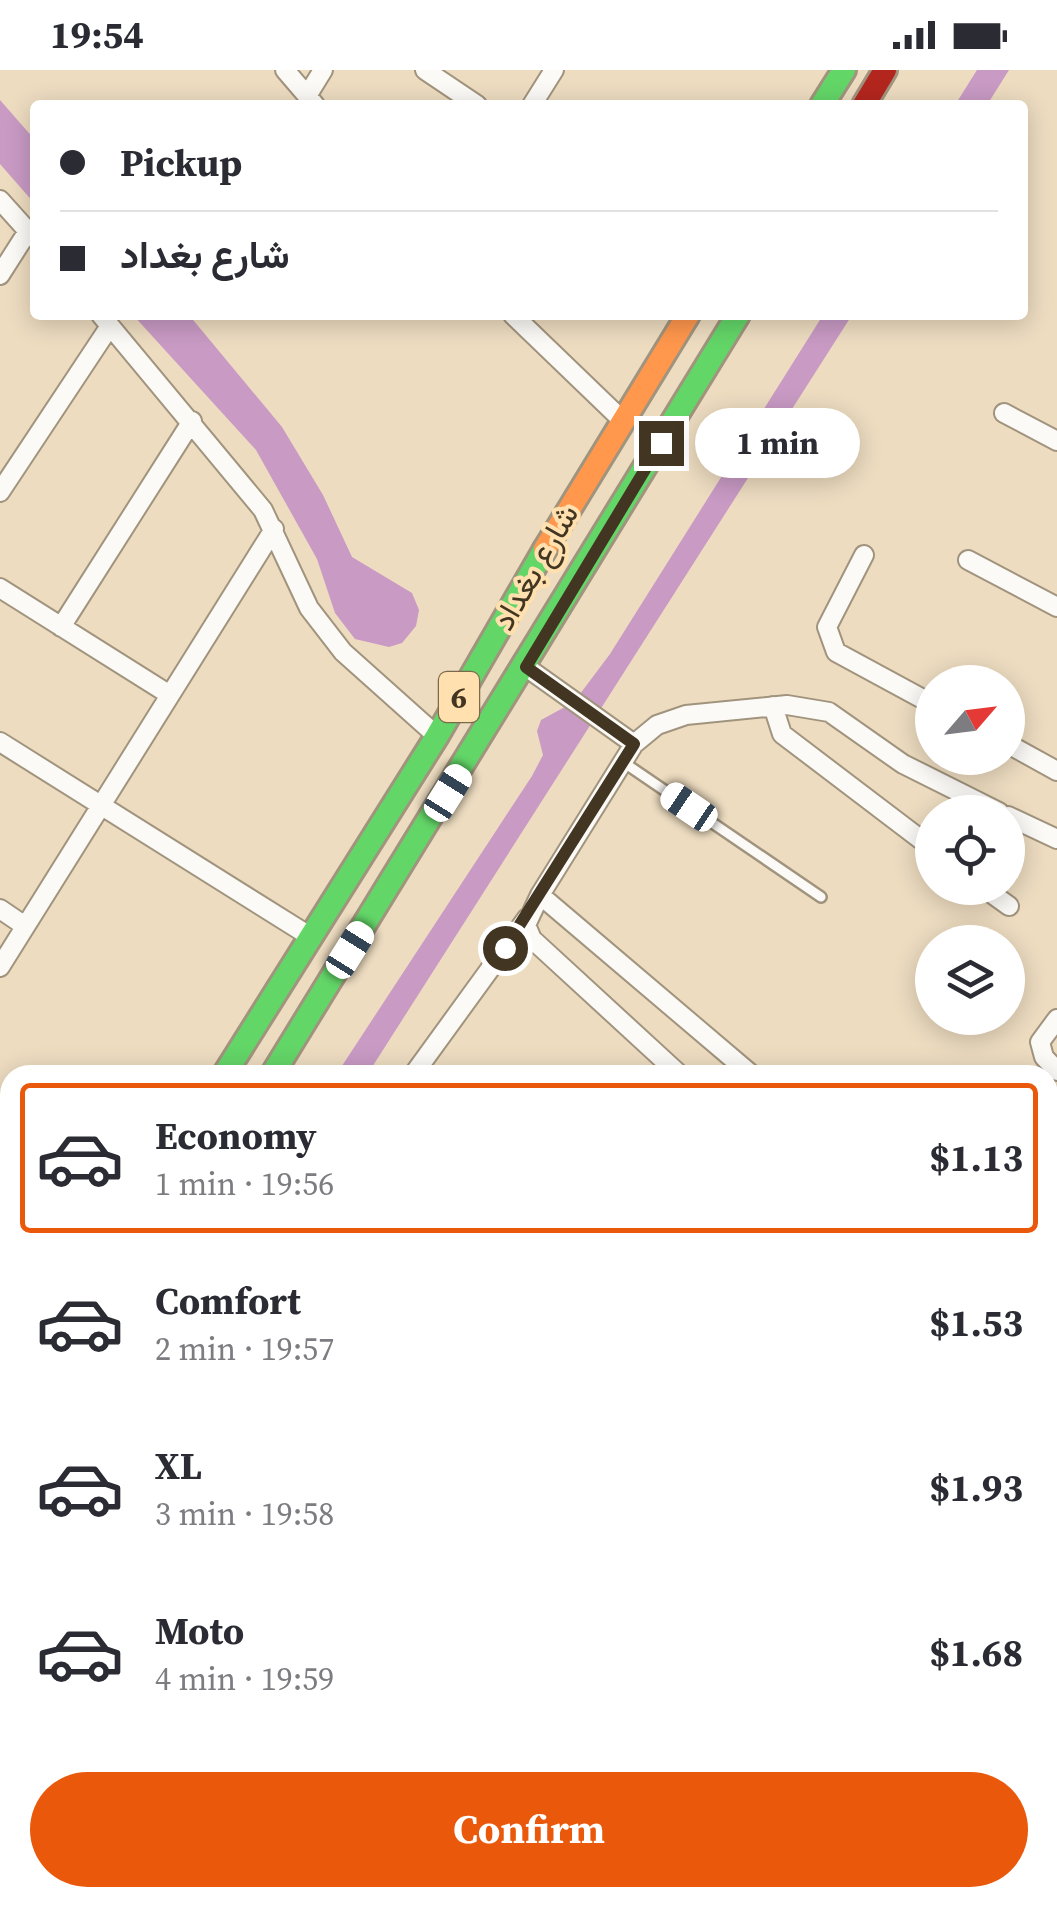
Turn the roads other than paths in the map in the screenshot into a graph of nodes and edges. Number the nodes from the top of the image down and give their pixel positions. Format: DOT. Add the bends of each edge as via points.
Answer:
graph roads {
  1 [pos="285,70"];
  2 [pos="324,70"];
  3 [pos="426,70"];
  4 [pos="554,70"];
  5 [pos="844,70"];
  6 [pos="885,70"];
  7 [pos="311,100"];
  8 [pos="470,100"];
  9 [pos="535,100"];
  10 [pos="825,100"];
  11 [pos="867,100"];
  12 [pos="0,200"];
  13 [pos="30,233"];
  14 [pos="30,238"];
  15 [pos="0,275"];
  16 [pos="105,320"];
  17 [pos="518,320"];
  18 [pos="685,320"];
  19 [pos="735,320"];
  20 [pos="1004,412"];
  21 [pos="621,419"];
  22 [pos="192,421"];
  23 [pos="1057,441"];
  24 [pos="0,492"];
  25 [pos="274,529"];
  26 [pos="864,556"];
  27 [pos="968,560"];
  28 [pos="0,588"];
  29 [pos="1057,608"];
  30 [pos="61,626"];
  31 [pos="526,667"];
  32 [pos="170,695"];
  33 [pos="915,695"];
  34 [pos="772,706"];
  35 [pos="437,736"];
  36 [pos="0,742"];
  37 [pos="634,744"];
  38 [pos="1025,753"];
  39 [pos="623,762"];
  40 [pos="1057,770"];
  41 [pos="965,795"];
  42 [pos="101,805"];
  43 [pos="1025,824"];
  44 [pos="915,835"];
  45 [pos="1057,839"];
  46 [pos="540,894"];
  47 [pos="821,897"];
  48 [pos="0,909"];
  49 [pos="528,917"];
  50 [pos="26,926"];
  51 [pos="311,937"];
  52 [pos="0,967"];
  53 [pos="1057,1019"];
  54 [pos="230,1065"];
  55 [pos="278,1065"];
  56 [pos="420,1065"];
  57 [pos="669,1065"];
  58 [pos="740,1065"];
  59 [pos="1051,1065"];
  1 -- 7 [label="street"];
  2 -- 7 [label="street"];
  3 -- 8 [label="street"];
  4 -- 9 [label="street"];
  5 -- 10 [label="main road"];
  6 -- 11 [label="main road"];
  12 -- 13 [label="street"];
  14 -- 15 [label="street"];
  16 -- 22 [label="street"];
  16 -- 24 [label="street"];
  17 -- 21 [label="street"];
  18 -- 21 [label="main road, شارع بغداد / 6"];
  19 -- 31 [label="main road, شارع بغداد / 6"];
  20 -- 23 [label="street"];
  21 -- 35 [label="main road, شارع بغداد / 6"];
  22 -- 25 [label="street"];
  22 -- 30 [label="street"];
  25 -- 32 [label="street"];
  25 -- 35 [label="street" via="309,608 343,652"];
  26 -- 33 [label="street" via="827,627 829,640 836,652"];
  27 -- 29 [label="street"];
  28 -- 30 [label="street"];
  30 -- 32 [label="street"];
  31 -- 37 [label="street"];
  31 -- 55 [label="main road, شارع بغداد / 6"];
  32 -- 42 [label="street"];
  34 -- 37 [label="street" via="671,719"];
  34 -- 41 [label="street" via="829,712 903,764"];
  34 -- 44 [label="street" via="782,734"];
  35 -- 51 [label="main road, شارع بغداد / 6"];
  36 -- 42 [label="street"];
  37 -- 39 [label="street"];
  38 -- 40 [label="street"];
  39 -- 46 [label="street"];
  39 -- 47 [label="lane"];
  42 -- 50 [label="street"];
  42 -- 51 [label="street"];
  43 -- 45 [label="street"];
  46 -- 49 [label="street"];
  46 -- 58 [label="street"];
  48 -- 50 [label="street"];
  49 -- 56 [label="street"];
  49 -- 57 [label="street" via="532,939"];
  50 -- 52 [label="street"];
  51 -- 54 [label="main road, شارع بغداد / 6"];
  53 -- 59 [label="street" via="1040,1042"];
}
